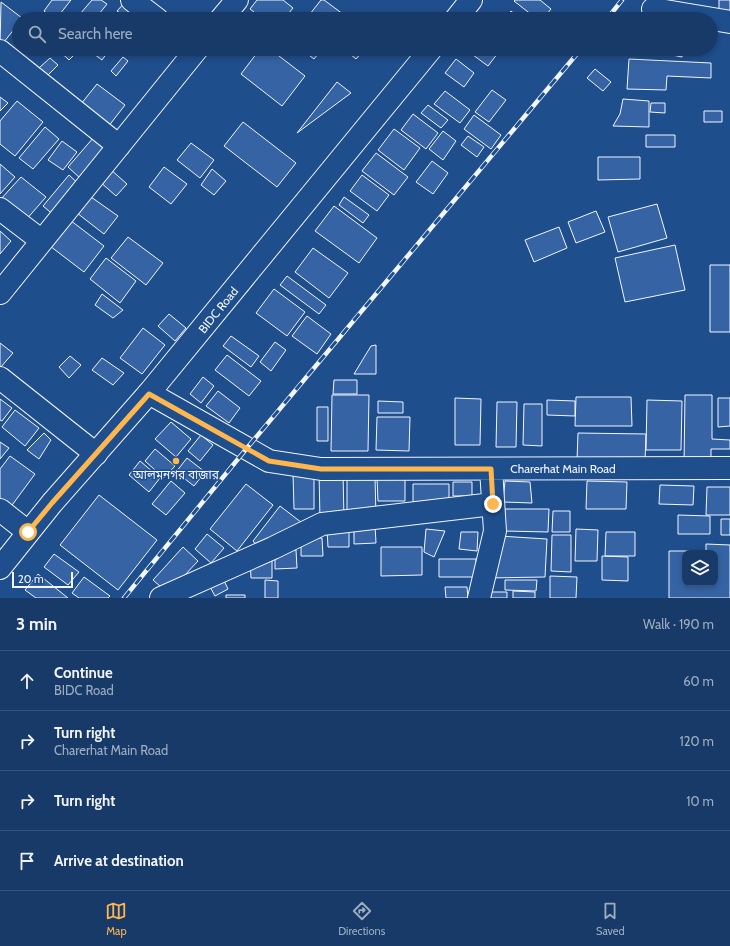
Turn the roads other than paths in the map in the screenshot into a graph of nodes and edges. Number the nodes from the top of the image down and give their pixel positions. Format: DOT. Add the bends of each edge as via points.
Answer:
graph roads {
  1 [pos="132,0"];
  2 [pos="237,0"];
  3 [pos="471,0"];
  4 [pos="653,9"];
  5 [pos="148,12"];
  6 [pos="227,12"];
  7 [pos="462,12"];
  8 [pos="671,12"];
  9 [pos="718,20"];
  10 [pos="730,22"];
  11 [pos="0,51"];
  12 [pos="191,56"];
  13 [pos="425,56"];
  14 [pos="119,146"];
  15 [pos="0,209"];
  16 [pos="42,241"];
  17 [pos="0,293"];
  18 [pos="0,378"];
  19 [pos="149,394"];
  20 [pos="96,454"];
  21 [pos="730,468"];
  22 [pos="491,469"];
  23 [pos="493,504"];
  24 [pos="0,510"];
  25 [pos="28,532"];
  26 [pos="0,568"];
  27 [pos="161,598"];
  28 [pos="479,598"];
  1 -- 5 [label="street"];
  2 -- 6 [label="street"];
  3 -- 7 [label="street"];
  4 -- 8 [label="street"];
  9 -- 10 [label="street"];
  11 -- 14 [label="street"];
  12 -- 14 [label="street"];
  13 -- 19 [label="street, BIDC Road"];
  14 -- 16 [label="street"];
  15 -- 16 [label="street"];
  16 -- 17 [label="street"];
  18 -- 20 [label="street"];
  19 -- 20 [label="street, BIDC Road"];
  19 -- 22 [label="street, Charerhat Main Road" via="269,461 321,469"];
  20 -- 25 [label="street, BIDC Road"];
  21 -- 22 [label="street, Charerhat Main Road"];
  22 -- 23 [label="street"];
  23 -- 27 [label="street" via="322,524"];
  23 -- 28 [label="street" via="495,531"];
  24 -- 25 [label="street"];
  25 -- 26 [label="street, BIDC Road"];
}
